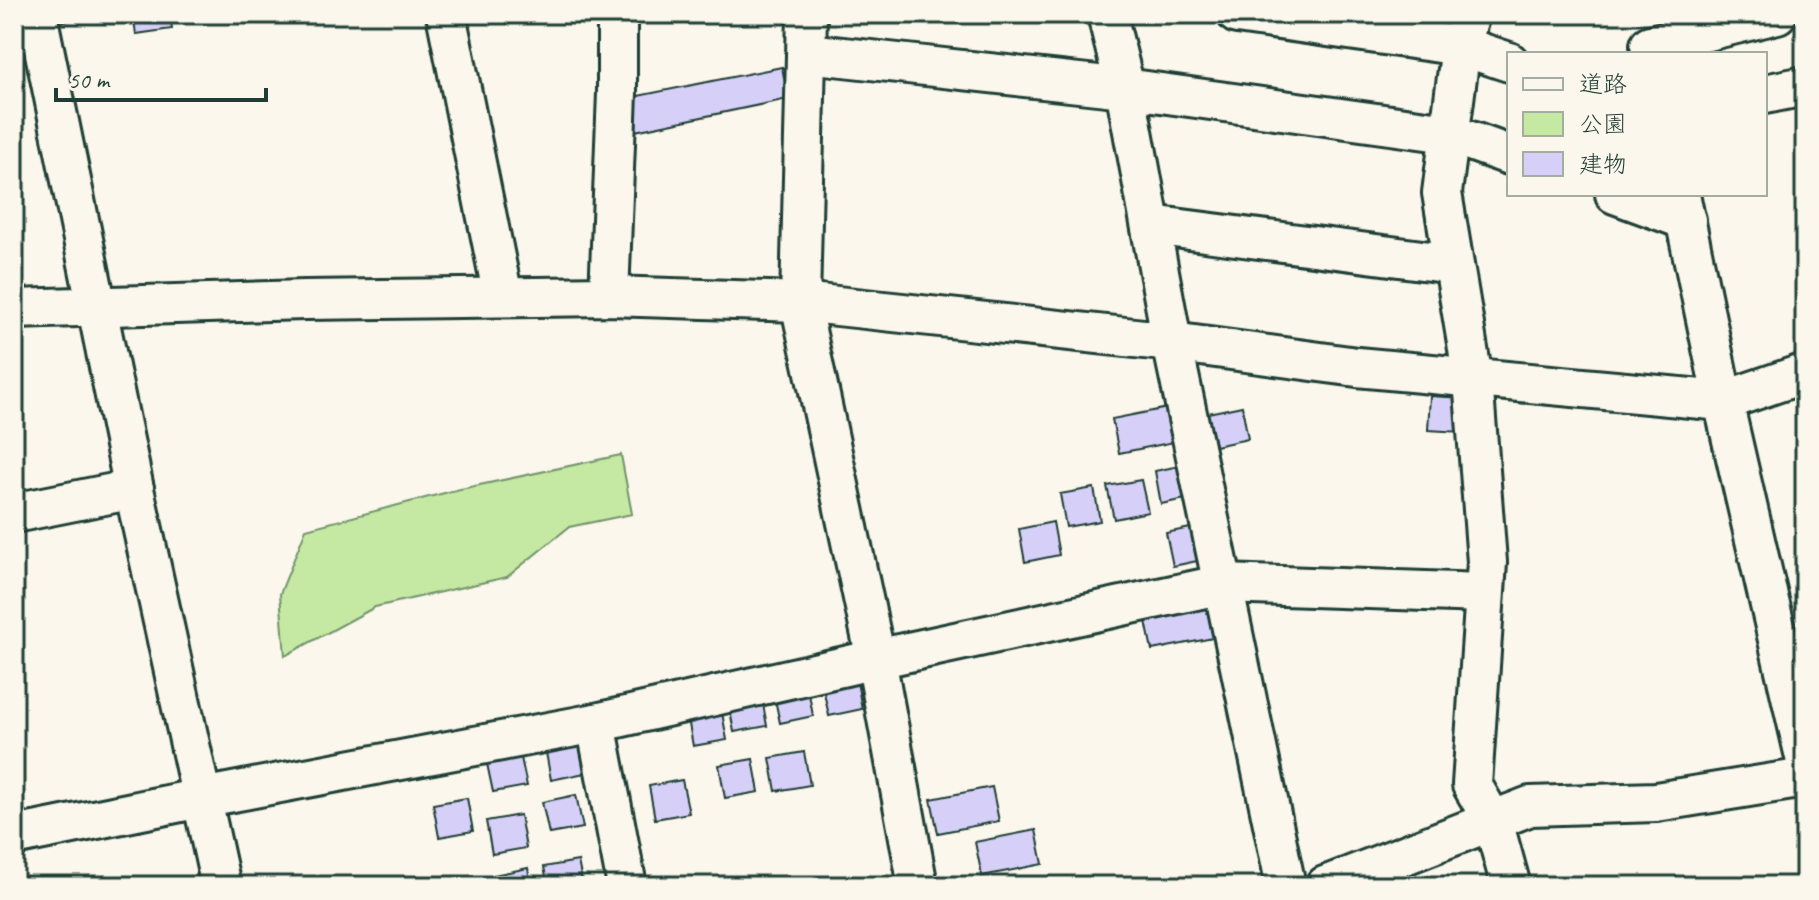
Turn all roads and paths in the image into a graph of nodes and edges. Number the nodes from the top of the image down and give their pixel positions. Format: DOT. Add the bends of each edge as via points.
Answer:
graph roads {
  1 [pos="37,14"];
  2 [pos="446,14"];
  3 [pos="617,14"];
  4 [pos="807,14"];
  5 [pos="1107,14"];
  6 [pos="1237,14"];
  7 [pos="1777,14"];
  8 [pos="1466,30"];
  9 [pos="1648,38"];
  10 [pos="807,53"];
  11 [pos="1507,61"];
  12 [pos="1805,86"];
  13 [pos="1125,88"];
  14 [pos="1767,94"];
  15 [pos="1448,133"];
  16 [pos="1507,154"];
  17 [pos="1625,196"];
  18 [pos="1683,207"];
  19 [pos="1151,225"];
  20 [pos="1453,264"];
  21 [pos="609,296"];
  22 [pos="503,297"];
  23 [pos="800,302"];
  24 [pos="98,308"];
  25 [pos="14,309"];
  26 [pos="1172,342"];
  27 [pos="1805,373"];
  28 [pos="1473,379"];
  29 [pos="1723,401"];
  30 [pos="134,489"];
  31 [pos="14,513"];
  32 [pos="1224,584"];
  33 [pos="1483,593"];
  34 [pos="876,659"];
  35 [pos="596,723"];
  36 [pos="1805,757"];
  37 [pos="1805,778"];
  38 [pos="201,798"];
  39 [pos="1493,821"];
  40 [pos="14,836"];
  41 [pos="221,886"];
  42 [pos="627,886"];
  43 [pos="918,886"];
  44 [pos="1286,886"];
  45 [pos="1325,886"];
  46 [pos="1511,886"];
  1 -- 24 [label="street"];
  2 -- 22 [label="street"];
  3 -- 21 [label="street"];
  4 -- 10 [label="street"];
  5 -- 13 [label="street"];
  6 -- 8 [label="street"];
  7 -- 9 [label="street"];
  8 -- 11 [label="street"];
  8 -- 15 [label="street"];
  10 -- 13 [label="street"];
  10 -- 23 [label="street"];
  12 -- 14 [label="street"];
  13 -- 15 [label="street"];
  13 -- 19 [label="street"];
  15 -- 16 [label="street"];
  15 -- 20 [label="street" via="1442,193"];
  17 -- 18 [label="street"];
  18 -- 29 [label="street"];
  19 -- 20 [label="street"];
  19 -- 26 [label="street"];
  20 -- 28 [label="street"];
  21 -- 22 [label="street"];
  21 -- 23 [label="street"];
  22 -- 24 [label="street"];
  23 -- 26 [label="street"];
  23 -- 34 [label="street"];
  24 -- 25 [label="street"];
  24 -- 30 [label="street"];
  26 -- 28 [label="street"];
  26 -- 32 [label="street"];
  27 -- 29 [label="street"];
  28 -- 29 [label="street"];
  28 -- 33 [label="street" via="1487,562"];
  29 -- 36 [label="street"];
  30 -- 31 [label="street"];
  30 -- 38 [label="street"];
  32 -- 33 [label="street"];
  32 -- 34 [label="street"];
  32 -- 44 [label="street"];
  33 -- 39 [label="street" via="1472,785"];
  34 -- 35 [label="street"];
  34 -- 43 [label="street"];
  35 -- 38 [label="street"];
  35 -- 42 [label="street"];
  37 -- 39 [label="street" via="1656,802 1530,806"];
  38 -- 40 [label="street"];
  38 -- 41 [label="street"];
  39 -- 45 [label="street"];
  39 -- 46 [label="street"];
}
